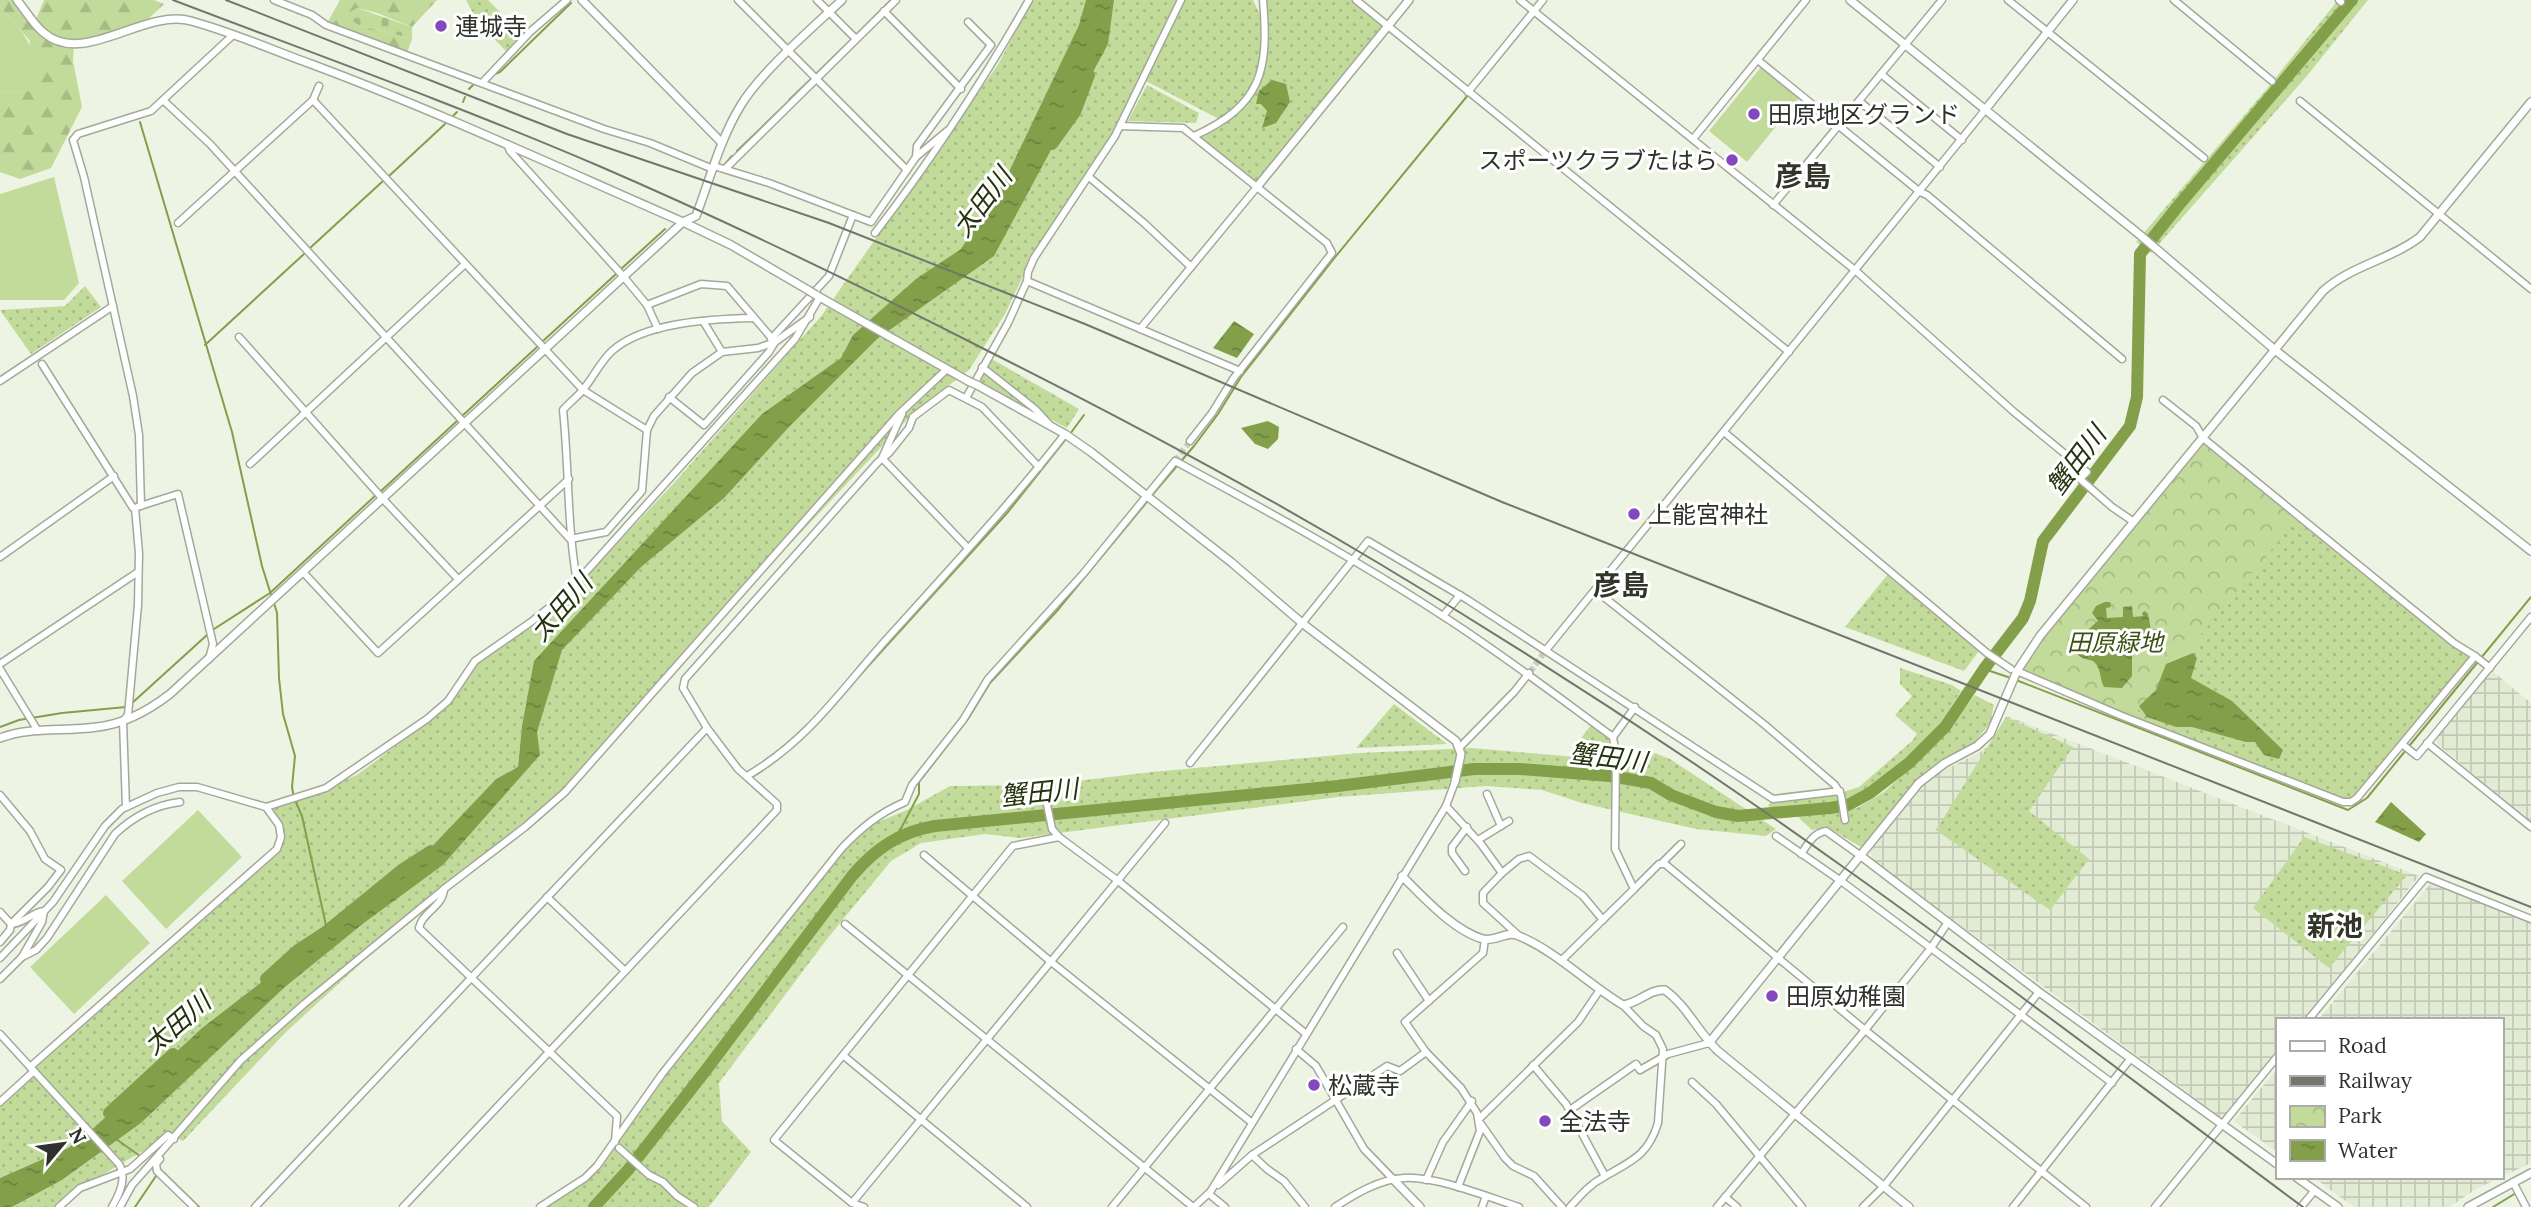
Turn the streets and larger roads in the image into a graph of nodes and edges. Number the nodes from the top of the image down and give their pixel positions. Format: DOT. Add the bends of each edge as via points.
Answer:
graph roads {
  1 [pos="17,0"];
  2 [pos="274,0"];
  3 [pos="567,0"];
  4 [pos="582,0"];
  5 [pos="738,0"];
  6 [pos="817,0"];
  7 [pos="842,0"];
  8 [pos="895,0"];
  9 [pos="1029,0"];
  10 [pos="1181,0"];
  11 [pos="1264,0"];
  12 [pos="1356,0"];
  13 [pos="1409,0"];
  14 [pos="1520,0"];
  15 [pos="1543,0"];
  16 [pos="1806,0"];
  17 [pos="1850,0"];
  18 [pos="1942,0"];
  19 [pos="2008,0"];
  20 [pos="2073,0"];
  21 [pos="2174,0"];
  22 [pos="884,11"];
  23 [pos="829,13"];
  24 [pos="1535,13"];
  25 [pos="968,22"];
  26 [pos="1388,26"];
  27 [pos="2047,33"];
  28 [pos="233,35"];
  29 [pos="856,39"];
  30 [pos="1905,45"];
  31 [pos="789,51"];
  32 [pos="1759,61"];
  33 [pos="1881,74"];
  34 [pos="816,79"];
  35 [pos="2272,81"];
  36 [pos="482,83"];
  37 [pos="319,86"];
  38 [pos="961,89"];
  39 [pos="1469,93"];
  40 [pos="163,100"];
  41 [pos="313,100"];
  42 [pos="1859,101"];
  43 [pos="2300,101"];
  44 [pos="2531,102"];
  45 [pos="1985,110"];
  46 [pos="1121,125"];
  47 [pos="1838,126"];
  48 [pos="951,128"];
  49 [pos="1194,136"];
  50 [pos="1693,139"];
  51 [pos="1962,140"];
  52 [pos="723,143"];
  53 [pos="507,144"];
  54 [pos="916,157"];
  55 [pos="2204,158"];
  56 [pos="714,167"];
  57 [pos="1940,167"];
  58 [pos="725,169"];
  59 [pos="907,170"];
  60 [pos="233,171"];
  61 [pos="1089,177"];
  62 [pos="1257,187"];
  63 [pos="1920,192"];
  64 [pos="1773,205"];
  65 [pos="2440,214"];
  66 [pos="853,215"];
  67 [pos="696,216"];
  68 [pos="683,222"];
  69 [pos="178,223"];
  70 [pos="704,233"];
  71 [pos="876,233"];
  72 [pos="465,264"];
  73 [pos="1191,267"];
  74 [pos="1856,271"];
  75 [pos="623,276"];
  76 [pos="1027,281"];
  77 [pos="2531,289"];
  78 [pos="818,296"];
  79 [pos="647,305"];
  80 [pos="113,306"];
  81 [pos="810,317"];
  82 [pos="753,318"];
  83 [pos="704,321"];
  84 [pos="658,329"];
  85 [pos="1140,329"];
  86 [pos="239,337"];
  87 [pos="385,338"];
  88 [pos="773,340"];
  89 [pos="543,349"];
  90 [pos="2275,350"];
  91 [pos="722,352"];
  92 [pos="1789,352"];
  93 [pos="2122,359"];
  94 [pos="42,364"];
  95 [pos="982,367"];
  96 [pos="946,368"];
  97 [pos="1240,371"];
  98 [pos="0,381"];
  99 [pos="583,390"];
  100 [pos="670,397"];
  101 [pos="966,398"];
  102 [pos="2163,400"];
  103 [pos="904,409"];
  104 [pos="305,411"];
  105 [pos="464,423"];
  106 [pos="1051,426"];
  107 [pos="647,430"];
  108 [pos="1724,432"];
  109 [pos="1065,434"];
  110 [pos="2203,438"];
  111 [pos="1190,441"];
  112 [pos="882,458"];
  113 [pos="250,464"];
  114 [pos="1039,467"];
  115 [pos="114,476"];
  116 [pos="569,479"];
  117 [pos="1146,496"];
  118 [pos="382,498"];
  119 [pos="538,506"];
  120 [pos="138,507"];
  121 [pos="2134,522"];
  122 [pos="570,539"];
  123 [pos="968,548"];
  124 [pos="2531,551"];
  125 [pos="0,557"];
  126 [pos="1353,562"];
  127 [pos="138,572"];
  128 [pos="303,572"];
  129 [pos="458,579"];
  130 [pos="577,582"];
  131 [pos="1595,590"];
  132 [pos="1460,595"];
  133 [pos="1443,615"];
  134 [pos="2531,618"];
  135 [pos="1303,623"];
  136 [pos="1546,650"];
  137 [pos="2475,656"];
  138 [pos="209,659"];
  139 [pos="0,666"];
  140 [pos="2490,668"];
  141 [pos="2014,670"];
  142 [pos="1529,673"];
  143 [pos="1635,708"];
  144 [pos="123,721"];
  145 [pos="707,728"];
  146 [pos="38,731"];
  147 [pos="1612,737"];
  148 [pos="0,738"];
  149 [pos="2427,743"];
  150 [pos="2402,744"];
  151 [pos="1461,751"];
  152 [pos="1190,763"];
  153 [pos="747,776"];
  154 [pos="1455,782"];
  155 [pos="1043,785"];
  156 [pos="1840,793"];
  157 [pos="1487,794"];
  158 [pos="0,795"];
  159 [pos="180,802"];
  160 [pos="1446,806"];
  161 [pos="126,807"];
  162 [pos="266,807"];
  163 [pos="1845,820"];
  164 [pos="1509,821"];
  165 [pos="1165,823"];
  166 [pos="1501,826"];
  167 [pos="1467,827"];
  168 [pos="2531,827"];
  169 [pos="1776,836"];
  170 [pos="1059,837"];
  171 [pos="1478,840"];
  172 [pos="1681,844"];
  173 [pos="1801,854"];
  174 [pos="924,855"];
  175 [pos="1861,856"];
  176 [pos="1662,863"];
  177 [pos="1465,871"];
  178 [pos="1502,873"];
  179 [pos="1402,876"];
  180 [pos="1117,880"];
  181 [pos="1841,881"];
  182 [pos="443,889"];
  183 [pos="1634,889"];
  184 [pos="972,895"];
  185 [pos="547,897"];
  186 [pos="44,911"];
  187 [pos="0,912"];
  188 [pos="2531,919"];
  189 [pos="1602,920"];
  190 [pos="1948,922"];
  191 [pos="11,924"];
  192 [pos="845,924"];
  193 [pos="1343,927"];
  194 [pos="1518,935"];
  195 [pos="1485,939"];
  196 [pos="0,942"];
  197 [pos="1931,948"];
  198 [pos="1397,953"];
  199 [pos="22,957"];
  200 [pos="1779,957"];
  201 [pos="0,958"];
  202 [pos="1050,961"];
  203 [pos="1561,961"];
  204 [pos="625,971"];
  205 [pos="908,975"];
  206 [pos="471,977"];
  207 [pos="0,979"];
  208 [pos="1599,991"];
  209 [pos="2039,992"];
  210 [pos="1429,1001"];
  211 [pos="1623,1005"];
  212 [pos="1275,1009"];
  213 [pos="2022,1014"];
  214 [pos="2310,1018"];
  215 [pos="1865,1030"];
  216 [pos="1306,1033"];
  217 [pos="0,1034"];
  218 [pos="986,1040"];
  219 [pos="1709,1043"];
  220 [pos="1296,1049"];
  221 [pos="549,1052"];
  222 [pos="1426,1052"];
  223 [pos="844,1056"];
  224 [pos="1663,1057"];
  225 [pos="2131,1058"];
  226 [pos="2276,1058"];
  227 [pos="1533,1065"];
  228 [pos="33,1070"];
  229 [pos="1692,1082"];
  230 [pos="2112,1083"];
  231 [pos="1210,1089"];
  232 [pos="1335,1100"];
  233 [pos="1954,1100"];
  234 [pos="1472,1101"];
  235 [pos="0,1102"];
  236 [pos="1570,1111"];
  237 [pos="1796,1114"];
  238 [pos="921,1119"];
  239 [pos="1479,1121"];
  240 [pos="1251,1122"];
  241 [pos="2221,1125"];
  242 [pos="174,1137"];
  243 [pos="619,1148"];
  244 [pos="1252,1155"];
  245 [pos="1759,1156"];
  246 [pos="2276,1163"];
  247 [pos="1145,1168"];
  248 [pos="124,1171"];
  249 [pos="2041,1171"];
  250 [pos="2531,1173"];
  251 [pos="1605,1176"];
  252 [pos="2300,1179"];
  253 [pos="1393,1180"];
  254 [pos="1426,1181"];
  255 [pos="2513,1182"];
  256 [pos="1884,1186"];
  257 [pos="1458,1187"];
  258 [pos="2315,1190"];
  259 [pos="1209,1194"];
  260 [pos="1486,1196"];
  261 [pos="1725,1197"];
  262 [pos="852,1203"];
  263 [pos="59,1207"];
  264 [pos="112,1207"];
  265 [pos="120,1207"];
  266 [pos="194,1207"];
  267 [pos="255,1207"];
  268 [pos="403,1207"];
  269 [pos="540,1207"];
  270 [pos="694,1207"];
  271 [pos="864,1207"];
  272 [pos="1027,1207"];
  273 [pos="1112,1207"];
  274 [pos="1194,1207"];
  275 [pos="1225,1207"];
  276 [pos="1305,1207"];
  277 [pos="1335,1207"];
  278 [pos="1420,1207"];
  279 [pos="1482,1207"];
  280 [pos="1519,1207"];
  281 [pos="1562,1207"];
  282 [pos="1570,1207"];
  283 [pos="1717,1207"];
  284 [pos="1737,1207"];
  285 [pos="1802,1207"];
  286 [pos="1863,1207"];
  287 [pos="1909,1207"];
  288 [pos="2013,1207"];
  289 [pos="2086,1207"];
  290 [pos="2155,1207"];
  291 [pos="2301,1207"];
  292 [pos="2338,1207"];
  293 [pos="2468,1207"];
  294 [pos="2526,1207"];
  1 -- 28 [label="street" via="44,34 64,43 87,43 172,18"];
  2 -- 36 [label="street" via="326,25"];
  3 -- 36 [label="street"];
  4 -- 52 [label="street"];
  5 -- 31 [label="street"];
  6 -- 23 [label="street"];
  7 -- 23 [label="street"];
  8 -- 22 [label="street"];
  9 -- 48 [label="street"];
  10 -- 46 [label="street"];
  11 -- 49 [label="street" via="1263,58 1250,96 1232,116"];
  12 -- 26 [label="street"];
  13 -- 26 [label="street"];
  14 -- 24 [label="street"];
  15 -- 24 [label="street"];
  16 -- 32 [label="street"];
  17 -- 30 [label="street"];
  18 -- 30 [label="street"];
  19 -- 27 [label="street"];
  20 -- 27 [label="street"];
  21 -- 35 [label="street"];
  22 -- 29 [label="street"];
  22 -- 38 [label="street"];
  23 -- 29 [label="street"];
  23 -- 31 [label="street"];
  24 -- 39 [label="street"];
  24 -- 50 [label="street"];
  25 -- 38 [label="street" via="991,45"];
  26 -- 39 [label="street"];
  26 -- 62 [label="street"];
  27 -- 45 [label="street"];
  27 -- 55 [label="street"];
  28 -- 40 [label="street"];
  28 -- 53 [label="street"];
  29 -- 34 [label="street"];
  30 -- 33 [label="street"];
  30 -- 45 [label="street"];
  31 -- 34 [label="street"];
  31 -- 52 [label="street" via="747,96"];
  32 -- 47 [label="street"];
  32 -- 50 [label="street"];
  33 -- 42 [label="street"];
  33 -- 51 [label="street"];
  34 -- 58 [label="street"];
  34 -- 59 [label="street"];
  36 -- 56 [label="street"];
  37 -- 41 [label="street"];
  38 -- 54 [label="street" via="917,146"];
  39 -- 92 [label="street"];
  40 -- 60 [label="street"];
  40 -- 80 [label="street" via="142,116 78,134 73,141"];
  41 -- 60 [label="street"];
  41 -- 72 [label="street"];
  42 -- 47 [label="street"];
  42 -- 57 [label="street"];
  43 -- 65 [label="street"];
  44 -- 65 [label="street"];
  45 -- 51 [label="street"];
  45 -- 90 [label="street"];
  46 -- 49 [label="street" via="1183,128"];
  46 -- 61 [label="street"];
  47 -- 63 [label="street"];
  47 -- 64 [label="street"];
  48 -- 54 [label="street"];
  48 -- 71 [label="street"];
  49 -- 62 [label="street"];
  50 -- 64 [label="street"];
  51 -- 57 [label="street"];
  52 -- 56 [label="street"];
  53 -- 68 [label="street"];
  53 -- 75 [label="street"];
  54 -- 59 [label="street"];
  56 -- 58 [label="street"];
  56 -- 67 [label="street"];
  57 -- 63 [label="street"];
  58 -- 66 [label="street"];
  59 -- 66 [label="street" via="871,222"];
  60 -- 69 [label="street"];
  60 -- 87 [label="street"];
  61 -- 73 [label="street"];
  61 -- 76 [label="street" via="1034,258"];
  62 -- 73 [label="street"];
  62 -- 97 [label="street" via="1327,243 1332,253"];
  63 -- 74 [label="street"];
  63 -- 93 [label="street"];
  64 -- 74 [label="street"];
  65 -- 77 [label="street"];
  65 -- 90 [label="street" via="2412,244 2333,282"];
  66 -- 88 [label="street" via="829,276"];
  67 -- 68 [label="street"];
  67 -- 70 [label="street"];
  68 -- 70 [label="street"];
  68 -- 75 [label="street"];
  70 -- 78 [label="street, bridge"];
  72 -- 87 [label="street"];
  72 -- 89 [label="street"];
  73 -- 85 [label="street"];
  74 -- 92 [label="street"];
  74 -- 121 [label="street" via="2087,472 2080,479"];
  75 -- 79 [label="street"];
  75 -- 89 [label="street"];
  76 -- 85 [label="street"];
  76 -- 95 [label="street"];
  78 -- 81 [label="street"];
  78 -- 96 [label="street"];
  79 -- 82 [label="street" via="701,284 727,286"];
  79 -- 84 [label="street"];
  80 -- 98 [label="street"];
  80 -- 120 [label="street" via="139,435"];
  81 -- 88 [label="street"];
  81 -- 130 [label="street"];
  82 -- 83 [label="street"];
  82 -- 88 [label="street"];
  83 -- 84 [label="street"];
  83 -- 91 [label="street"];
  84 -- 99 [label="street" via="630,338 610,353"];
  85 -- 97 [label="street"];
  86 -- 104 [label="street"];
  87 -- 104 [label="street"];
  87 -- 105 [label="street"];
  88 -- 91 [label="street" via="758,348"];
  88 -- 100 [label="street" via="704,425"];
  89 -- 99 [label="street"];
  89 -- 105 [label="street"];
  90 -- 110 [label="street"];
  90 -- 124 [label="street"];
  91 -- 100 [label="street" via="692,373"];
  92 -- 108 [label="street"];
  94 -- 115 [label="street"];
  95 -- 101 [label="street"];
  95 -- 106 [label="street"];
  96 -- 103 [label="street"];
  96 -- 106 [label="street, bridge"];
  97 -- 111 [label="street"];
  99 -- 107 [label="street"];
  99 -- 116 [label="street" via="563,410"];
  100 -- 107 [label="street"];
  101 -- 112 [label="street" via="949,390 913,417"];
  101 -- 114 [label="street" via="982,407"];
  102 -- 110 [label="street" via="2196,426"];
  103 -- 112 [label="street"];
  103 -- 182 [label="street" via="565,792"];
  104 -- 113 [label="street"];
  104 -- 118 [label="street"];
  105 -- 118 [label="street"];
  105 -- 119 [label="street"];
  106 -- 109 [label="street"];
  107 -- 122 [label="street" via="642,491 606,532"];
  108 -- 131 [label="street"];
  108 -- 141 [label="street" via="1987,653"];
  109 -- 114 [label="street"];
  109 -- 117 [label="street"];
  110 -- 121 [label="street"];
  110 -- 137 [label="street"];
  112 -- 123 [label="street"];
  112 -- 145 [label="street" via="685,679 683,688"];
  114 -- 123 [label="street"];
  115 -- 120 [label="street" via="132,508"];
  115 -- 125 [label="street"];
  116 -- 119 [label="street"];
  116 -- 122 [label="street"];
  117 -- 126 [label="street" via="1179,463"];
  117 -- 135 [label="street"];
  117 -- 243 [label="street" via="988,680 912,785 905,802 865,824 842,848 662,1074"];
  118 -- 128 [label="street"];
  118 -- 129 [label="street"];
  119 -- 122 [label="street"];
  119 -- 129 [label="street"];
  120 -- 127 [label="street"];
  120 -- 138 [label="street" via="178,494 213,644"];
  121 -- 141 [label="street"];
  122 -- 130 [label="street"];
  123 -- 153 [label="street" via="805,733 779,757"];
  126 -- 132 [label="street" via="1368,541"];
  126 -- 133 [label="street"];
  126 -- 135 [label="street"];
  127 -- 139 [label="street"];
  127 -- 144 [label="street" via="135,648 128,715"];
  128 -- 129 [label="street" via="378,653"];
  128 -- 138 [label="street"];
  130 -- 162 [label="street" via="547,610 475,661 448,701 427,719 326,789"];
  131 -- 136 [label="street"];
  131 -- 156 [label="street" via="1765,725"];
  132 -- 133 [label="street"];
  132 -- 136 [label="street"];
  133 -- 142 [label="street"];
  134 -- 140 [label="street"];
  135 -- 151 [label="street" via="1456,741"];
  135 -- 152 [label="street"];
  136 -- 143 [label="street"];
  137 -- 140 [label="street"];
  137 -- 150 [label="street"];
  138 -- 144 [label="street" via="158,704"];
  139 -- 146 [label="street"];
  140 -- 149 [label="street"];
  141 -- 150 [label="street" via="2343,802 2357,798"];
  141 -- 175 [label="street" via="1990,734 1919,783"];
  142 -- 147 [label="street"];
  142 -- 151 [label="street"];
  143 -- 147 [label="street"];
  143 -- 156 [label="street" via="1773,799"];
  144 -- 146 [label="street"];
  144 -- 161 [label="street"];
  145 -- 153 [label="street"];
  145 -- 185 [label="street"];
  146 -- 148 [label="street"];
  147 -- 183 [label="street" via="1615,849"];
  149 -- 150 [label="street" via="2417,756"];
  149 -- 168 [label="street"];
  151 -- 154 [label="street"];
  153 -- 204 [label="street" via="778,810"];
  154 -- 160 [label="street"];
  155 -- 170 [label="street" via="1052,829"];
  156 -- 163 [label="street"];
  157 -- 166 [label="street"];
  158 -- 191 [label="street" via="30,831 45,859 61,870"];
  159 -- 199 [label="street" via="147,811 115,834 47,938"];
  160 -- 167 [label="street"];
  160 -- 179 [label="street"];
  161 -- 162 [label="street" via="157,793 197,787"];
  161 -- 186 [label="street" via="89,846"];
  162 -- 228 [label="street" via="279,825 281,845"];
  164 -- 166 [label="street"];
  165 -- 180 [label="street"];
  166 -- 171 [label="street"];
  167 -- 171 [label="street"];
  167 -- 177 [label="street" via="1452,847"];
  169 -- 173 [label="street"];
  170 -- 180 [label="street"];
  170 -- 184 [label="street" via="1013,846"];
  171 -- 178 [label="street"];
  172 -- 176 [label="street"];
  173 -- 175 [label="street" via="1814,836 1826,831"];
  173 -- 181 [label="street"];
  174 -- 184 [label="street"];
  175 -- 181 [label="street"];
  175 -- 190 [label="street"];
  176 -- 183 [label="street"];
  176 -- 200 [label="street"];
  178 -- 189 [label="street" via="1529,856 1583,896"];
  178 -- 194 [label="street" via="1483,893 1483,903"];
  179 -- 195 [label="street" via="1435,908"];
  179 -- 216 [label="street"];
  180 -- 202 [label="street"];
  180 -- 212 [label="street"];
  181 -- 197 [label="street"];
  181 -- 200 [label="street"];
  182 -- 206 [label="street" via="437,906 419,928"];
  182 -- 242 [label="street" via="241,1060"];
  183 -- 189 [label="street"];
  184 -- 202 [label="street"];
  184 -- 205 [label="street"];
  185 -- 204 [label="street"];
  185 -- 206 [label="street"];
  186 -- 191 [label="street"];
  186 -- 199 [label="street"];
  186 -- 201 [label="street"];
  187 -- 191 [label="street"];
  188 -- 214 [label="street" via="2426,877"];
  189 -- 203 [label="street"];
  190 -- 197 [label="street"];
  190 -- 209 [label="street"];
  191 -- 196 [label="street"];
  192 -- 205 [label="street"];
  193 -- 212 [label="street"];
  194 -- 195 [label="street"];
  194 -- 203 [label="street"];
  195 -- 210 [label="street" via="1483,953"];
  197 -- 213 [label="street"];
  197 -- 215 [label="street"];
  198 -- 210 [label="street"];
  199 -- 207 [label="street"];
  200 -- 215 [label="street"];
  200 -- 219 [label="street"];
  202 -- 218 [label="street"];
  202 -- 231 [label="street"];
  203 -- 208 [label="street"];
  204 -- 221 [label="street"];
  205 -- 218 [label="street"];
  205 -- 223 [label="street"];
  206 -- 221 [label="street"];
  206 -- 267 [label="street"];
  208 -- 211 [label="street"];
  208 -- 227 [label="street" via="1578,1022"];
  209 -- 213 [label="street"];
  209 -- 225 [label="street"];
  210 -- 222 [label="street" via="1405,1022"];
  211 -- 219 [label="street" via="1665,990"];
  211 -- 224 [label="street" via="1656,1035"];
  212 -- 216 [label="street"];
  212 -- 231 [label="street"];
  213 -- 230 [label="street"];
  213 -- 233 [label="street"];
  215 -- 233 [label="street"];
  215 -- 237 [label="street"];
  216 -- 220 [label="street"];
  217 -- 228 [label="street"];
  218 -- 238 [label="street"];
  218 -- 247 [label="street"];
  219 -- 224 [label="street"];
  219 -- 237 [label="street"];
  220 -- 232 [label="street" via="1316,1066"];
  220 -- 240 [label="street"];
  221 -- 243 [label="street" via="617,1116"];
  221 -- 268 [label="street"];
  222 -- 232 [label="street" via="1400,1071 1387,1066"];
  222 -- 234 [label="street"];
  223 -- 238 [label="street"];
  223 -- 262 [label="street" via="774,1140"];
  224 -- 236 [label="street" via="1640,1070 1636,1064"];
  224 -- 251 [label="street" via="1655,1134 1636,1159"];
  225 -- 230 [label="street"];
  225 -- 241 [label="street"];
  226 -- 241 [label="street"];
  227 -- 236 [label="street"];
  227 -- 239 [label="street"];
  228 -- 235 [label="street"];
  228 -- 248 [label="street"];
  229 -- 245 [label="street"];
  230 -- 249 [label="street"];
  231 -- 240 [label="street"];
  231 -- 247 [label="street"];
  232 -- 244 [label="street"];
  232 -- 253 [label="street" via="1363,1150"];
  233 -- 249 [label="street"];
  233 -- 256 [label="street"];
  234 -- 239 [label="street"];
  234 -- 254 [label="street" via="1443,1142"];
  236 -- 251 [label="street"];
  237 -- 245 [label="street"];
  237 -- 256 [label="street"];
  238 -- 262 [label="street"];
  238 -- 272 [label="street"];
  239 -- 257 [label="street" via="1480,1131"];
  239 -- 281 [label="street" via="1505,1158 1534,1176"];
  240 -- 259 [label="street"];
  241 -- 246 [label="street"];
  241 -- 290 [label="street"];
  242 -- 248 [label="street" via="168,1135"];
  242 -- 265 [label="street" via="132,1185"];
  242 -- 266 [label="street" via="155,1168"];
  243 -- 269 [label="street" via="585,1178"];
  243 -- 270 [label="street"];
  244 -- 259 [label="street"];
  244 -- 276 [label="street" via="1284,1181"];
  245 -- 261 [label="street"];
  245 -- 285 [label="street"];
  247 -- 273 [label="street"];
  247 -- 274 [label="street"];
  248 -- 263 [label="street" via="80,1188"];
  248 -- 264 [label="street"];
  249 -- 288 [label="street"];
  249 -- 289 [label="street"];
  250 -- 255 [label="street"];
  251 -- 282 [label="street"];
  252 -- 258 [label="street"];
  253 -- 254 [label="street"];
  253 -- 277 [label="street"];
  253 -- 278 [label="street"];
  254 -- 257 [label="street"];
  255 -- 293 [label="street"];
  255 -- 294 [label="street"];
  256 -- 286 [label="street"];
  256 -- 287 [label="street"];
  257 -- 260 [label="street"];
  258 -- 291 [label="street"];
  258 -- 292 [label="street"];
  259 -- 274 [label="street"];
  259 -- 275 [label="street"];
  260 -- 279 [label="street"];
  260 -- 280 [label="street"];
  261 -- 283 [label="street"];
  261 -- 284 [label="street"];
  262 -- 271 [label="street"];
}
